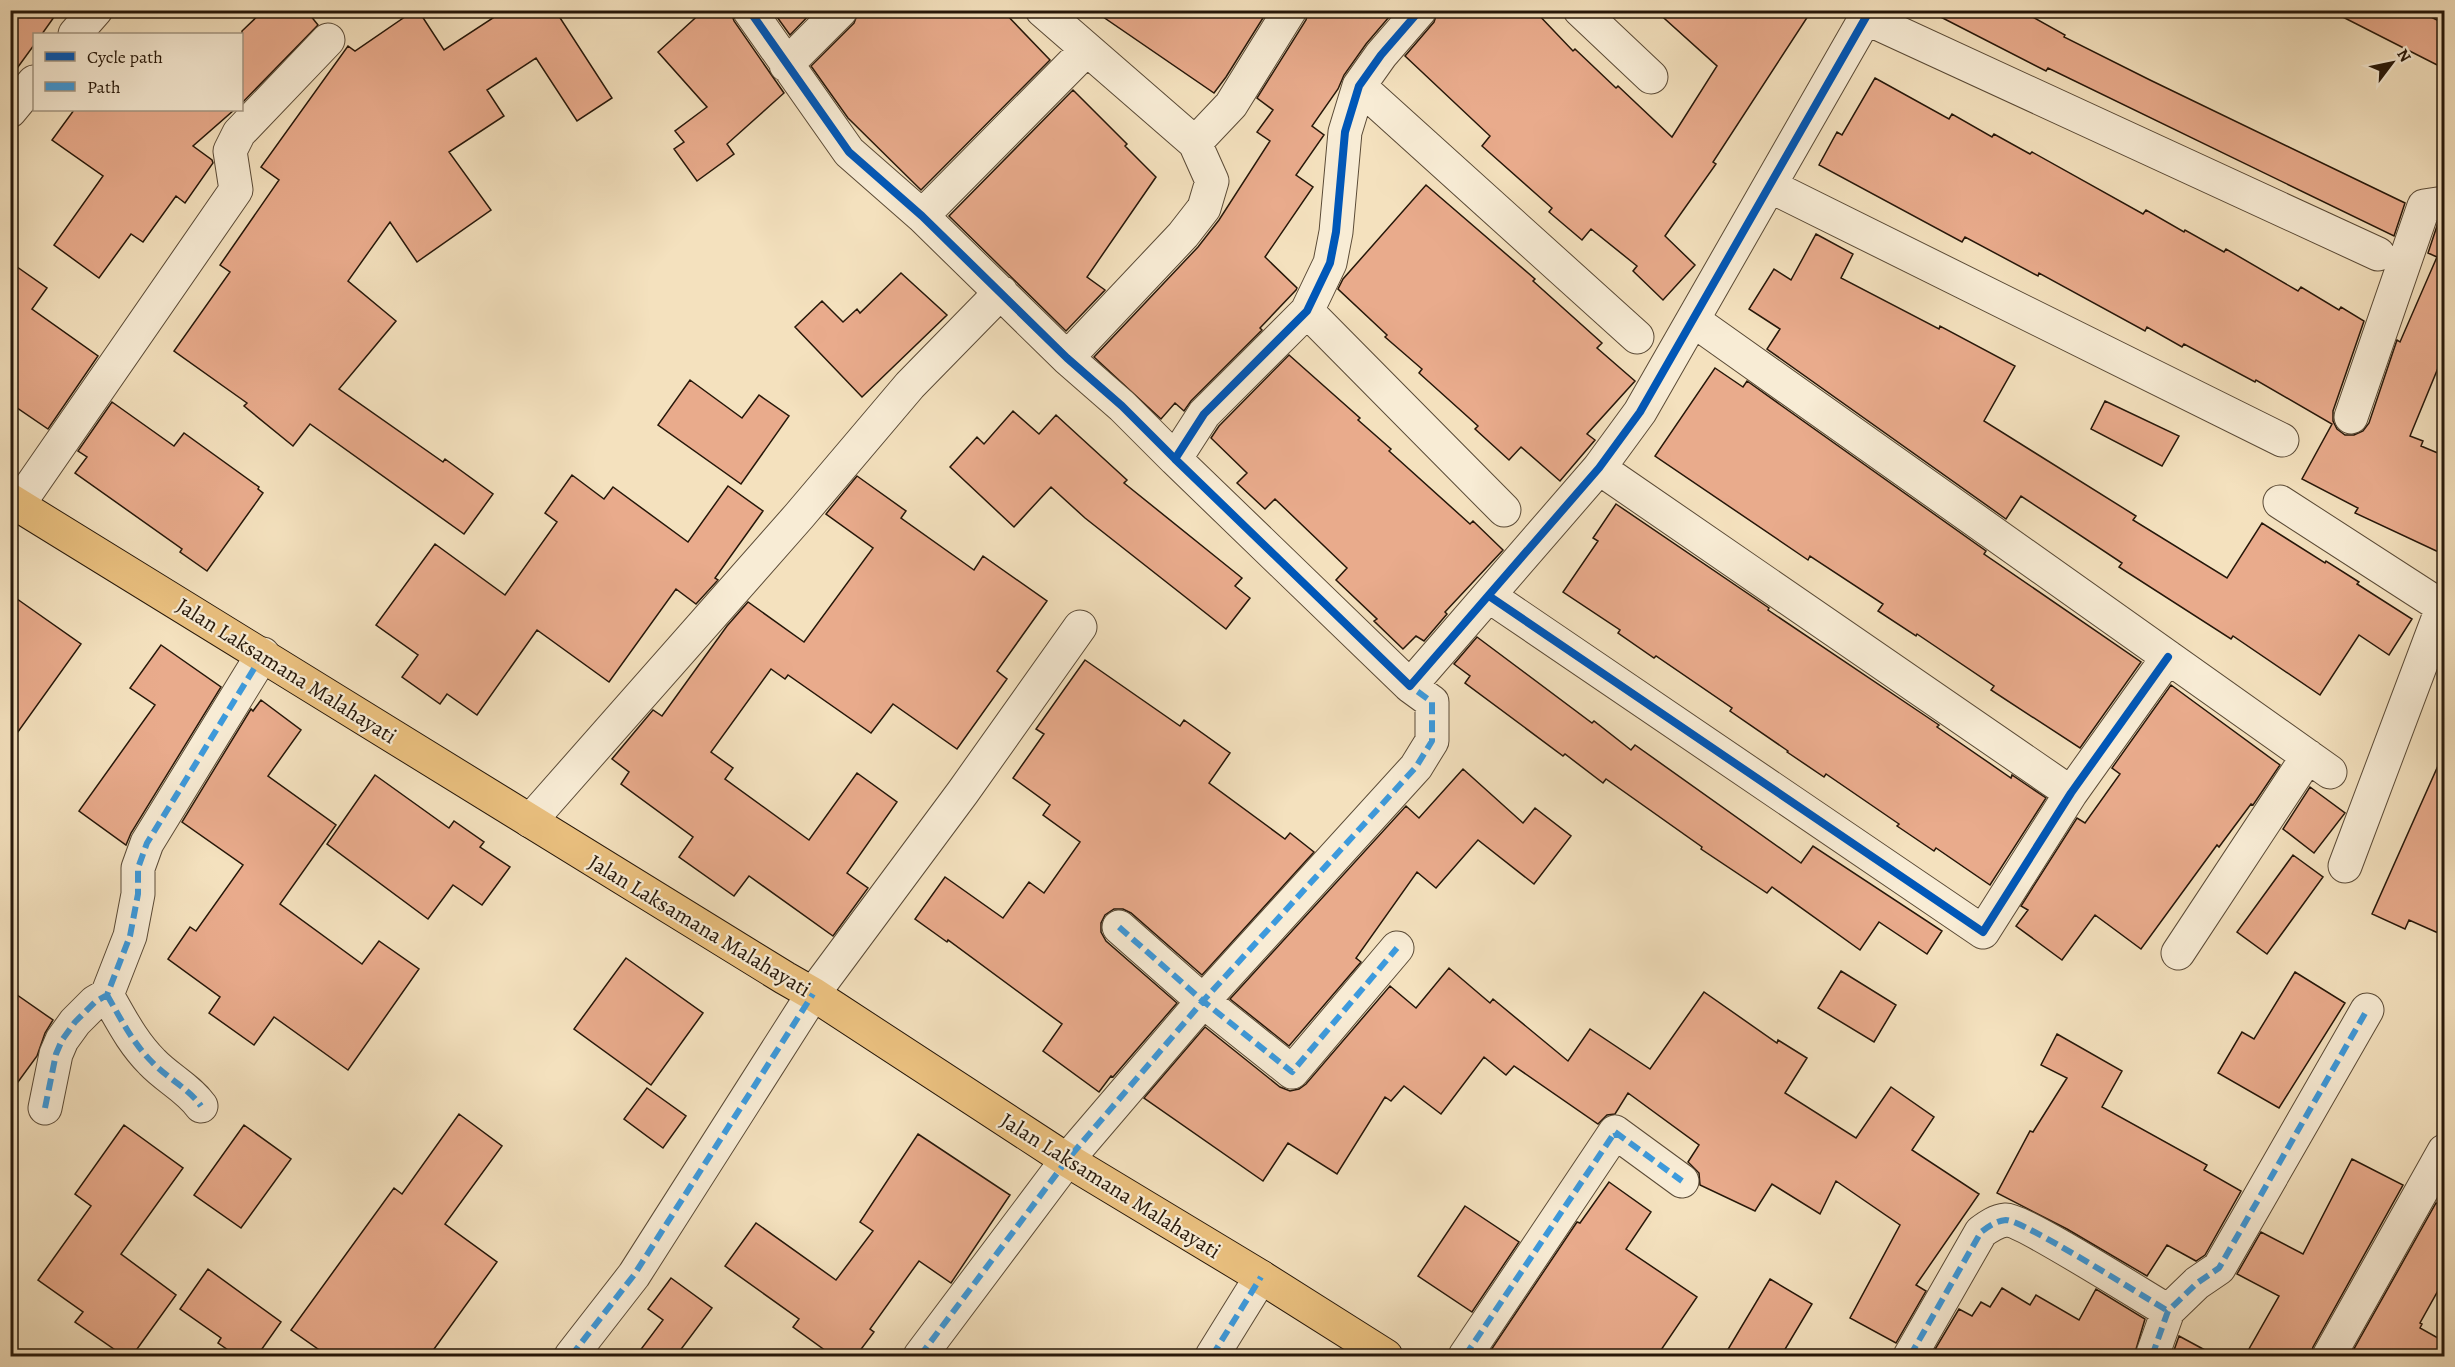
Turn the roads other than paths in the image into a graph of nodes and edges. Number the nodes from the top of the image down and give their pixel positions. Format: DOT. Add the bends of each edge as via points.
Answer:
graph roads {
  1 [pos="96,10"];
  2 [pos="749,10"];
  3 [pos="841,10"];
  4 [pos="1042,10"];
  5 [pos="1290,10"];
  6 [pos="1420,10"];
  7 [pos="1580,10"];
  8 [pos="1868,14"];
  9 [pos="76,33"];
  10 [pos="328,40"];
  11 [pos="1086,50"];
  12 [pos="786,65"];
  13 [pos="1651,77"];
  14 [pos="33,83"];
  15 [pos="1359,86"];
  16 [pos="10,111"];
  17 [pos="1196,143"];
  18 [pos="1770,186"];
  19 [pos="2445,202"];
  20 [pos="922,216"];
  21 [pos="2379,254"];
  22 [pos="1001,292"];
  23 [pos="1307,311"];
  24 [pos="1693,320"];
  25 [pos="1637,337"];
  26 [pos="1067,358"];
  27 [pos="2351,417"];
  28 [pos="2282,440"];
  29 [pos="1175,459"];
  30 [pos="1599,468"];
  31 [pos="2280,502"];
  32 [pos="14,503"];
  33 [pos="1504,510"];
  34 [pos="1490,596"];
  35 [pos="2444,606"];
  36 [pos="1080,627"];
  37 [pos="263,654"];
  38 [pos="2168,657"];
  39 [pos="1410,686"];
  40 [pos="2071,793"];
  41 [pos="530,821"];
  42 [pos="2345,866"];
  43 [pos="1119,927"];
  44 [pos="1397,948"];
  45 [pos="2178,953"];
  46 [pos="813,994"];
  47 [pos="107,995"];
  48 [pos="1203,1001"];
  49 [pos="2367,1010"];
  50 [pos="201,1106"];
  51 [pos="45,1108"];
  52 [pos="2445,1151"];
  53 [pos="1067,1160"];
  54 [pos="1682,1181"];
  55 [pos="1261,1277"];
  56 [pos="2168,1311"];
  57 [pos="571,1356"];
  58 [pos="920,1356"];
  59 [pos="1212,1356"];
  60 [pos="1386,1356"];
  61 [pos="1465,1356"];
  62 [pos="1911,1356"];
  63 [pos="2152,1356"];
  64 [pos="2329,1356"];
  1 -- 9 [label="street"];
  2 -- 12 [label="street"];
  3 -- 12 [label="street"];
  4 -- 11 [label="street"];
  5 -- 17 [label="street" via="1231,105"];
  6 -- 15 [label="street"];
  7 -- 13 [label="street"];
  8 -- 18 [label="street"];
  8 -- 21 [label="street"];
  10 -- 32 [label="street" via="239,133 230,152 236,190"];
  11 -- 17 [label="street"];
  11 -- 20 [label="street"];
  12 -- 20 [label="street" via="849,152"];
  14 -- 16 [label="street"];
  15 -- 23 [label="street" via="1345,132 1330,263"];
  15 -- 25 [label="street"];
  17 -- 26 [label="street" via="1212,181 1204,208"];
  18 -- 24 [label="street"];
  18 -- 28 [label="street"];
  19 -- 27 [label="street" via="2424,206"];
  20 -- 22 [label="street"];
  22 -- 26 [label="street"];
  22 -- 41 [label="street" via="910,385"];
  23 -- 29 [label="street" via="1204,414"];
  23 -- 33 [label="street"];
  24 -- 30 [label="street" via="1640,412"];
  24 -- 38 [label="street"];
  26 -- 29 [label="street"];
  29 -- 39 [label="street"];
  30 -- 34 [label="street"];
  30 -- 40 [label="street"];
  31 -- 35 [label="street"];
  32 -- 37 [label="highway, Jalan Laksamana Malahayati"];
  34 -- 39 [label="street"];
  34 -- 40 [label="street" via="1983,932"];
  35 -- 42 [label="street"];
  36 -- 46 [label="street"];
  37 -- 41 [label="highway, Jalan Laksamana Malahayati"];
  37 -- 47 [label="street" via="147,843 138,868 138,894 130,936"];
  38 -- 40 [label="street"];
  38 -- 45 [label="street" via="2319,764"];
  39 -- 48 [label="street" via="1432,702 1432,741 1416,767"];
  41 -- 46 [label="highway, Jalan Laksamana Malahayati"];
  43 -- 48 [label="street"];
  44 -- 48 [label="street" via="1292,1072"];
  46 -- 53 [label="highway, Jalan Laksamana Malahayati"];
  46 -- 57 [label="street" via="634,1275"];
  47 -- 50 [label="street" via="142,1052"];
  47 -- 51 [label="street" via="95,1002 62,1040"];
  48 -- 53 [label="street"];
  49 -- 56 [label="street" via="2219,1268"];
  52 -- 64 [label="street"];
  53 -- 55 [label="highway, Jalan Laksamana Malahayati"];
  53 -- 58 [label="street"];
  54 -- 61 [label="street" via="1616,1135"];
  55 -- 59 [label="street"];
  55 -- 60 [label="highway, Jalan Laksamana Malahayati"];
  56 -- 62 [label="street" via="2008,1220 1981,1232"];
  56 -- 63 [label="street"];
}
